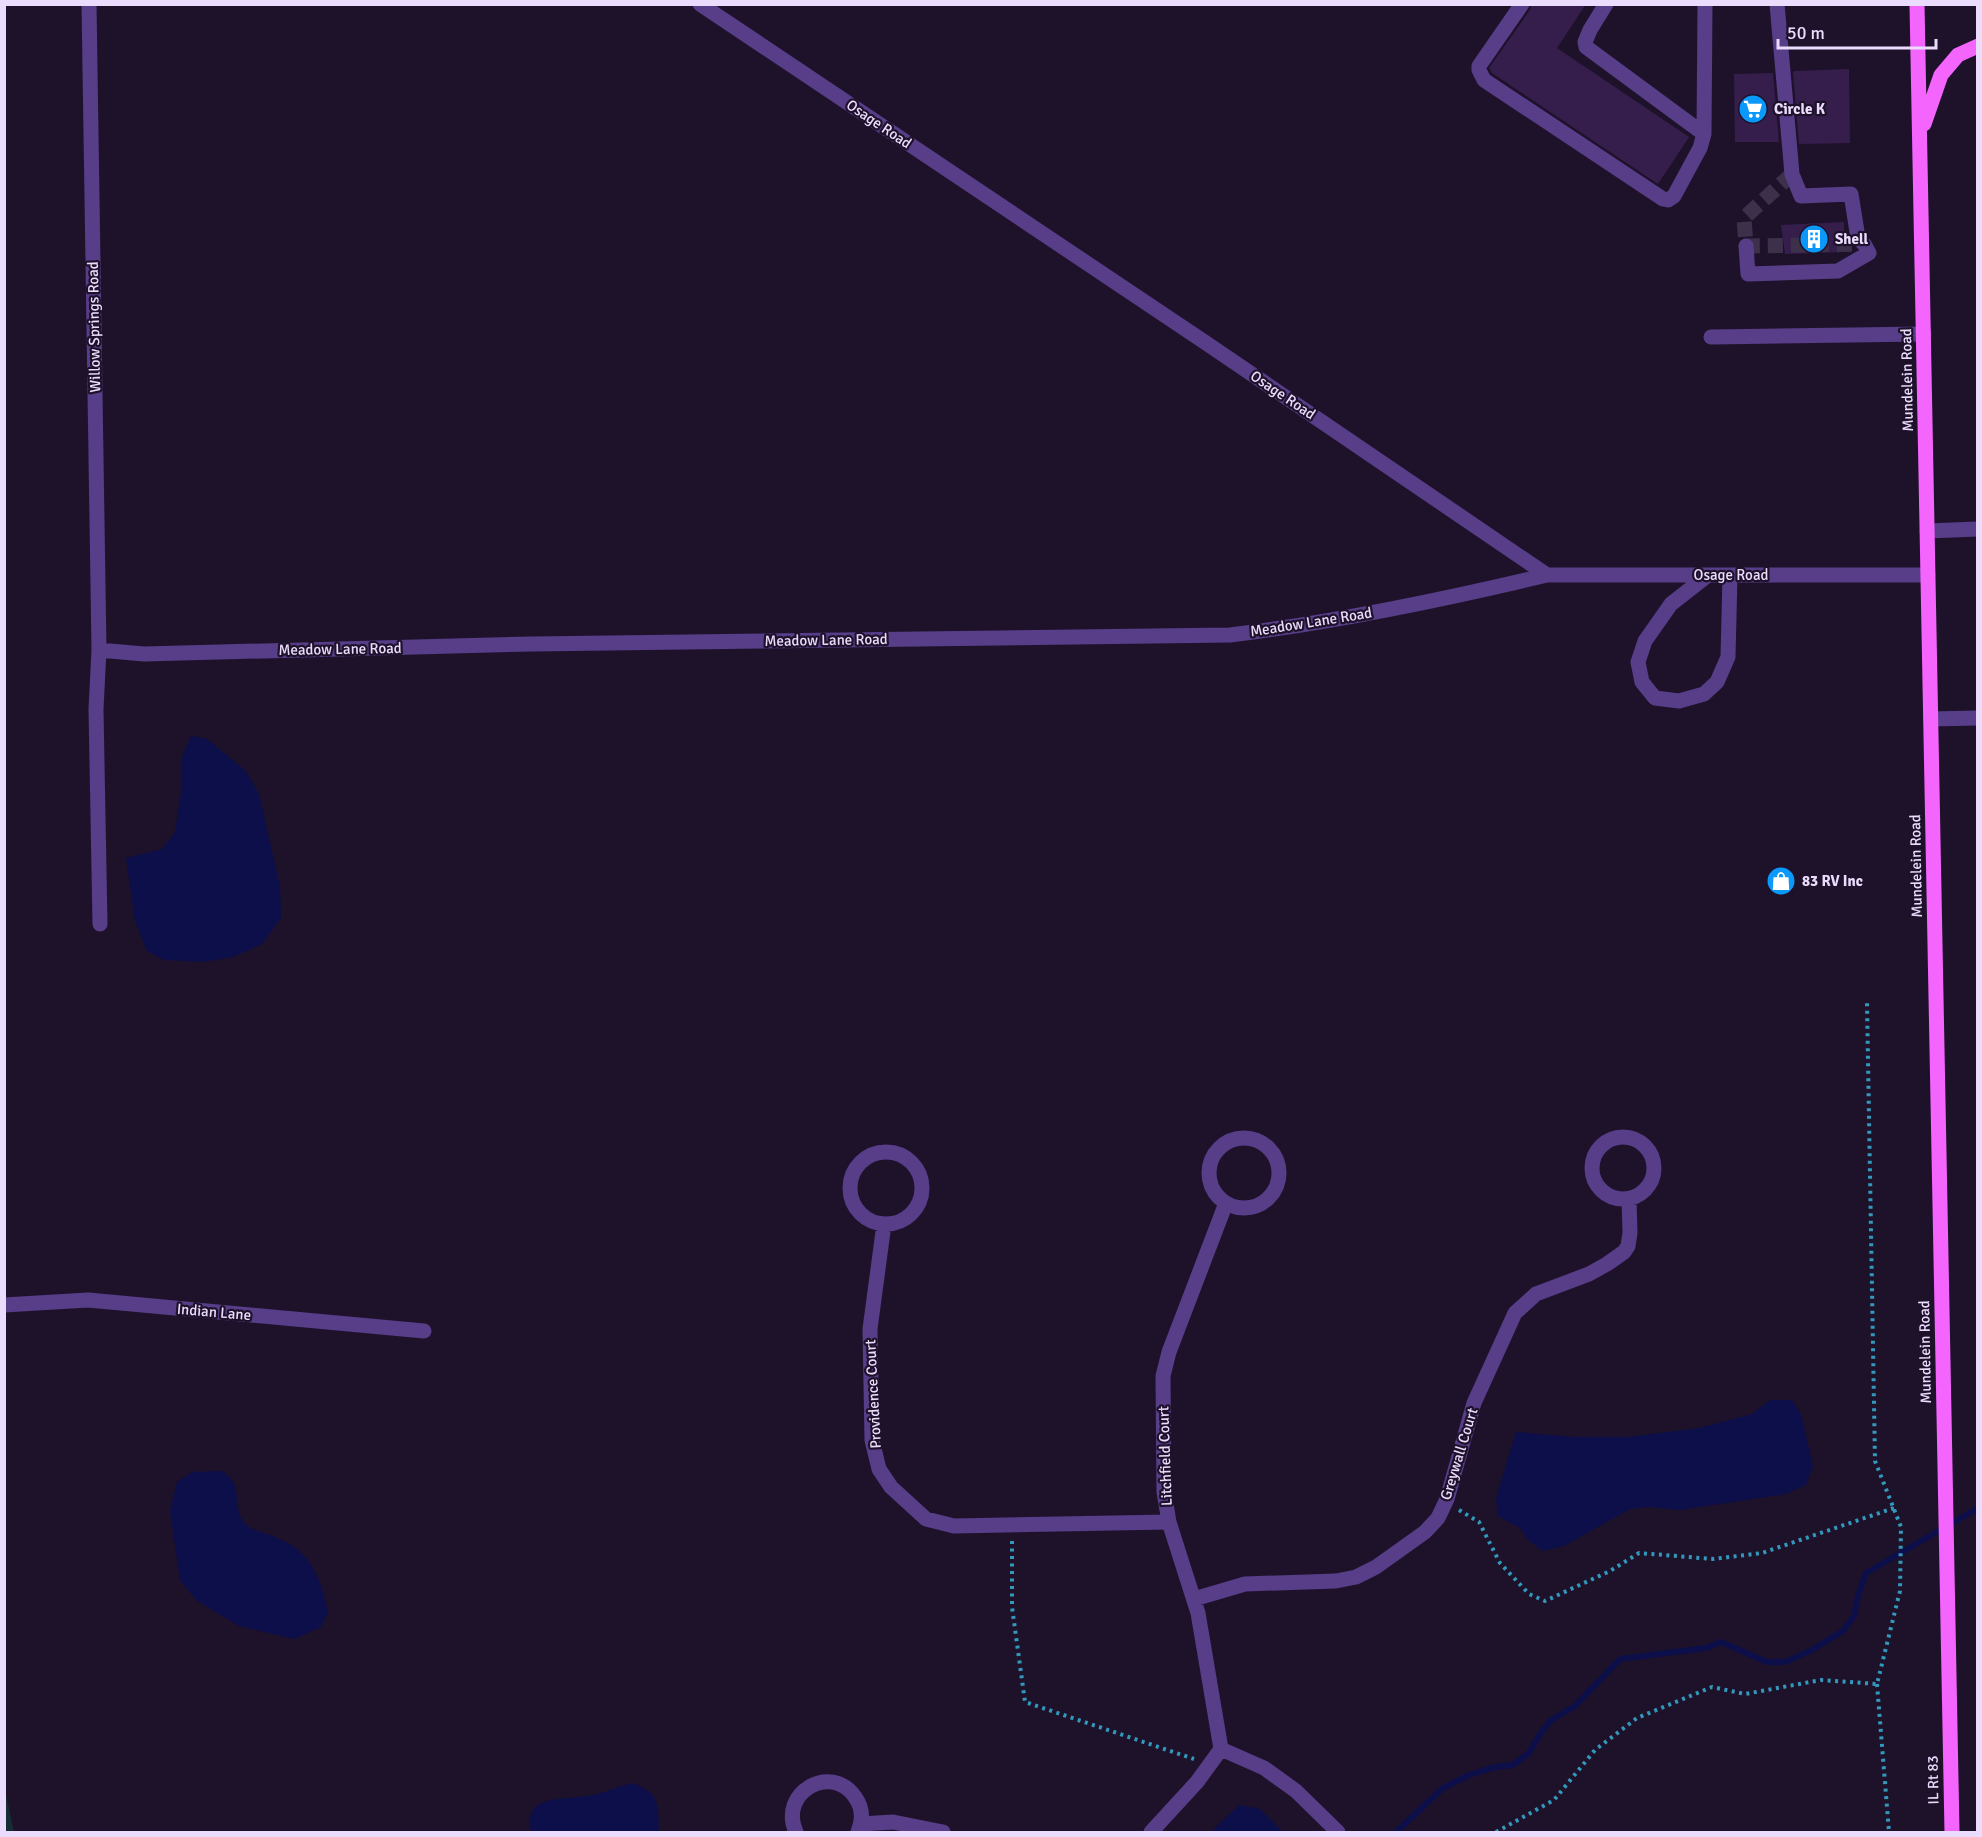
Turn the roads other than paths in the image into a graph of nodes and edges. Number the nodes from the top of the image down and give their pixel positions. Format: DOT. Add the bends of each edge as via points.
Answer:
graph roads {
  1 [pos="89,4"];
  2 [pos="700,4"];
  3 [pos="1522,4"];
  4 [pos="1606,4"];
  5 [pos="1705,4"];
  6 [pos="1778,4"];
  7 [pos="1917,4"];
  8 [pos="1977,46"];
  9 [pos="1704,134"];
  10 [pos="1920,135"];
  11 [pos="1746,246"];
  12 [pos="1924,334"];
  13 [pos="1711,337"];
  14 [pos="1977,529"];
  15 [pos="1927,531"];
  16 [pos="1928,574"];
  17 [pos="1547,575"];
  18 [pos="1708,575"];
  19 [pos="1730,575"];
  20 [pos="99,650"];
  21 [pos="1977,718"];
  22 [pos="1931,719"];
  23 [pos="100,924"];
  24 [pos="1629,1199"];
  25 [pos="1226,1203"];
  26 [pos="884,1224"];
  27 [pos="4,1305"];
  28 [pos="424,1331"];
  29 [pos="1169,1522"];
  30 [pos="1194,1599"];
  31 [pos="1950,1727"];
  32 [pos="1221,1749"];
  33 [pos="860,1828"];
  34 [pos="1338,1832"];
  35 [pos="796,1833"];
  36 [pos="943,1833"];
  37 [pos="1151,1833"];
  38 [pos="1952,1833"];
  1 -- 20 [label="street, Willow Springs Road"];
  2 -- 17 [label="street, Osage Road"];
  3 -- 9 [label="street" via="1479,66 1484,80 1663,199 1674,196"];
  4 -- 9 [label="street" via="1590,30 1586,47"];
  5 -- 9 [label="street"];
  6 -- 11 [label="street" via="1792,174 1801,196 1851,194 1858,238 1869,253 1838,271 1748,274"];
  7 -- 10 [label="main road, Mundelein Road"];
  8 -- 10 [label="main road" via="1958,55 1941,75"];
  10 -- 12 [label="main road, Mundelein Road"];
  12 -- 13 [label="street"];
  12 -- 15 [label="main road, Mundelein Road"];
  14 -- 15 [label="street"];
  15 -- 16 [label="main road, Mundelein Road"];
  16 -- 19 [label="street, Osage Road"];
  16 -- 22 [label="main road, Mundelein Road"];
  17 -- 18 [label="street, Osage Road"];
  17 -- 20 [label="street, Meadow Lane Road" via="1431,602 1230,635 532,644 144,654"];
  18 -- 19 [label="street, Osage Road"];
  18 -- 19 [label="street" via="1671,604 1645,640 1638,662 1642,682 1655,698 1679,701 1704,694 1717,682 1728,657"];
  20 -- 23 [label="street, Willow Springs Road" via="96,709"];
  21 -- 22 [label="street"];
  22 -- 31 [label="main road, Mundelein Road"];
  24 -- 24 [label="street" via="1638,1196 1652,1180 1653,1160 1641,1143 1621,1137 1596,1153 1592,1172 1595,1182 1609,1196"];
  24 -- 30 [label="street, Greywall Court" via="1630,1233 1624,1252 1588,1274 1536,1294 1515,1313 1474,1403 1445,1502 1438,1518 1425,1532 1356,1577 1245,1584"];
  25 -- 25 [label="street" via="1248,1208 1259,1205 1275,1189 1279,1167 1267,1146 1257,1140 1234,1139 1215,1153 1210,1164 1211,1186"];
  25 -- 29 [label="street, Litchfield Court" via="1163,1376 1164,1492"];
  26 -- 26 [label="street" via="906,1218 915,1210 922,1188 915,1165 894,1152 881,1151 869,1155 852,1173 850,1197 863,1216"];
  26 -- 29 [label="street, Providence Court" via="870,1329 872,1440 879,1468 891,1487 926,1519 954,1526"];
  27 -- 28 [label="street, Indian Lane" via="88,1300"];
  29 -- 30 [label="street, Litchfield Court"];
  30 -- 32 [label="street, Litchfield Court"];
  31 -- 38 [label="main road, IL Rt 83"];
  32 -- 34 [label="street" via="1264,1768 1296,1791"];
  32 -- 37 [label="street"];
  33 -- 35 [label="street" via="862,1813 852,1792 842,1785 820,1782 809,1786 794,1803"];
  33 -- 36 [label="street" via="893,1822"];
}
